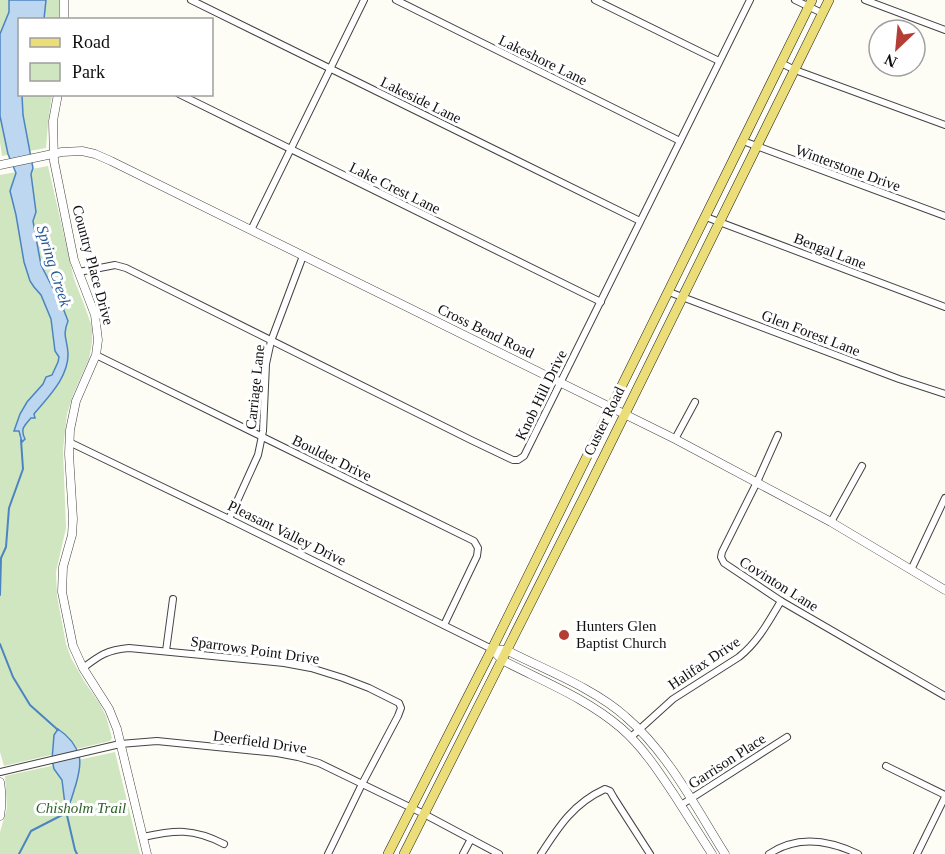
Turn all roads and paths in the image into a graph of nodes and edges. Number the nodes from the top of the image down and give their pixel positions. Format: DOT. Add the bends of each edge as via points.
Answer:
graph roads {
  1 [pos="64,0"];
  2 [pos="191,0"];
  3 [pos="364,0"];
  4 [pos="396,0"];
  5 [pos="595,0"];
  6 [pos="750,0"];
  7 [pos="795,0"];
  8 [pos="829,0"];
  9 [pos="865,0"];
  10 [pos="810,4"];
  11 [pos="822,14"];
  12 [pos="64,18"];
  13 [pos="945,30"];
  14 [pos="719,61"];
  15 [pos="782,63"];
  16 [pos="331,68"];
  17 [pos="795,70"];
  18 [pos="57,96"];
  19 [pos="183,96"];
  20 [pos="945,125"];
  21 [pos="680,141"];
  22 [pos="743,141"];
  23 [pos="757,146"];
  24 [pos="291,150"];
  25 [pos="53,154"];
  26 [pos="3,165"];
  27 [pos="945,216"];
  28 [pos="706,217"];
  29 [pos="640,221"];
  30 [pos="719,222"];
  31 [pos="251,230"];
  32 [pos="303,256"];
  33 [pos="79,272"];
  34 [pos="669,291"];
  35 [pos="682,297"];
  36 [pos="601,302"];
  37 [pos="945,307"];
  38 [pos="271,340"];
  39 [pos="96,355"];
  40 [pos="561,383"];
  41 [pos="945,394"];
  42 [pos="695,402"];
  43 [pos="612,409"];
  44 [pos="624,415"];
  45 [pos="778,435"];
  46 [pos="262,437"];
  47 [pos="675,439"];
  48 [pos="69,442"];
  49 [pos="862,466"];
  50 [pos="757,482"];
  51 [pos="945,498"];
  52 [pos="229,519"];
  53 [pos="831,522"];
  54 [pos="910,570"];
  55 [pos="945,590"];
  56 [pos="173,599"];
  57 [pos="781,601"];
  58 [pos="444,625"];
  59 [pos="492,649"];
  60 [pos="506,650"];
  61 [pos="166,651"];
  62 [pos="501,660"];
  63 [pos="83,668"];
  64 [pos="586,690"];
  65 [pos="945,696"];
  66 [pos="581,700"];
  67 [pos="639,729"];
  68 [pos="631,737"];
  69 [pos="787,737"];
  70 [pos="120,744"];
  71 [pos="886,766"];
  72 [pos="0,772"];
  73 [pos="0,782"];
  74 [pos="362,784"];
  75 [pos="945,796"];
  76 [pos="690,799"];
  77 [pos="681,806"];
  78 [pos="411,808"];
  79 [pos="424,814"];
  80 [pos="0,816"];
  81 [pos="143,837"];
  82 [pos="471,839"];
  83 [pos="224,844"];
  84 [pos="147,854"];
  85 [pos="328,854"];
  86 [pos="388,854"];
  87 [pos="404,854"];
  88 [pos="463,854"];
  89 [pos="499,854"];
  90 [pos="541,854"];
  91 [pos="650,854"];
  92 [pos="712,854"];
  93 [pos="725,854"];
  94 [pos="769,854"];
  95 [pos="858,854"];
  96 [pos="917,854"];
  1 -- 12 [label="street"];
  2 -- 16 [label="street, Lakeside Lane"];
  3 -- 16 [label="street"];
  4 -- 21 [label="street, Lakeshore Lane"];
  5 -- 14 [label="street"];
  6 -- 14 [label="street, Knob Hill Drive"];
  7 -- 10 [label="street"];
  8 -- 11 [label="main road, Custer Road"];
  9 -- 13 [label="street"];
  10 -- 11 [label="street"];
  10 -- 15 [label="main road, Custer Road"];
  11 -- 17 [label="main road, Custer Road"];
  14 -- 21 [label="street, Knob Hill Drive"];
  15 -- 17 [label="street"];
  15 -- 22 [label="main road, Custer Road"];
  16 -- 24 [label="street"];
  16 -- 29 [label="street, Lakeside Lane"];
  17 -- 20 [label="street"];
  17 -- 23 [label="main road, Custer Road"];
  18 -- 25 [label="street, Country Place Drive"];
  19 -- 24 [label="street, Lake Crest Lane"];
  21 -- 29 [label="street, Knob Hill Drive"];
  22 -- 23 [label="street, Winterstone Drive"];
  22 -- 28 [label="main road, Custer Road"];
  23 -- 27 [label="street, Winterstone Drive"];
  23 -- 30 [label="main road, Custer Road"];
  24 -- 31 [label="street"];
  24 -- 36 [label="street, Lake Crest Lane"];
  25 -- 26 [label="street, Cross Bend Road"];
  25 -- 31 [label="street, Cross Bend Road" via="95,154"];
  25 -- 33 [label="street, Country Place Drive"];
  28 -- 30 [label="street, Bengal Lane"];
  28 -- 34 [label="main road, Custer Road"];
  29 -- 36 [label="street, Knob Hill Drive"];
  30 -- 35 [label="main road, Custer Road"];
  30 -- 37 [label="street, Bengal Lane"];
  31 -- 32 [label="street, Cross Bend Road"];
  32 -- 38 [label="street, Carriage Lane"];
  32 -- 40 [label="street, Cross Bend Road"];
  33 -- 38 [label="street, Knob Hill Drive" via="115,265 126,268"];
  33 -- 39 [label="street, Country Place Drive" via="95,315"];
  34 -- 35 [label="street, Glen Forest Lane"];
  34 -- 43 [label="main road, Custer Road"];
  35 -- 41 [label="street, Glen Forest Lane"];
  35 -- 44 [label="main road, Custer Road"];
  36 -- 40 [label="street, Knob Hill Drive"];
  38 -- 40 [label="street, Knob Hill Drive" via="518,460 524,456"];
  38 -- 46 [label="street, Carriage Lane"];
  39 -- 46 [label="street, Boulder Drive"];
  39 -- 48 [label="street, Country Place Drive" via="76,401"];
  40 -- 43 [label="street, Cross Bend Road"];
  42 -- 47 [label="street"];
  43 -- 44 [label="street, Cross Bend Road"];
  43 -- 59 [label="main road, Custer Road"];
  44 -- 47 [label="street, Cross Bend Road"];
  44 -- 60 [label="main road, Custer Road"];
  45 -- 50 [label="street, Covinton Lane"];
  46 -- 52 [label="street, Carriage Lane" via="258,455"];
  46 -- 58 [label="street, Boulder Drive" via="474,542 477,556"];
  47 -- 50 [label="street, Cross Bend Road"];
  48 -- 52 [label="street, Pleasant Valley Drive"];
  48 -- 63 [label="street, Country Place Drive" via="73,519 62,592 73,646"];
  49 -- 53 [label="street"];
  50 -- 53 [label="street, Cross Bend Road"];
  50 -- 57 [label="street, Covinton Lane" via="721,556 724,563"];
  51 -- 54 [label="street"];
  52 -- 58 [label="street, Pleasant Valley Drive"];
  53 -- 54 [label="street, Cross Bend Road"];
  54 -- 55 [label="street, Cross Bend Road"];
  56 -- 61 [label="street"];
  57 -- 65 [label="street, Covinton Lane"];
  57 -- 67 [label="street, Halifax Drive" via="748,650 673,699"];
  58 -- 59 [label="street, Pleasant Valley Drive"];
  59 -- 60 [label="street, Pleasant Valley Drive"];
  59 -- 62 [label="street, Pleasant Valley Drive"];
  59 -- 78 [label="main road, Custer Road"];
  60 -- 62 [label="main road, Custer Road"];
  60 -- 64 [label="street, Pleasant Valley Drive"];
  61 -- 63 [label="street, Sparrows Point Drive" via="115,649"];
  61 -- 74 [label="street, Sparrows Point Drive" via="311,668 399,703 398,716"];
  62 -- 66 [label="street, Pleasant Valley Drive"];
  62 -- 79 [label="main road, Custer Road"];
  63 -- 70 [label="street, Country Place Drive" via="109,709"];
  64 -- 66 [label="street"];
  64 -- 67 [label="street, Pleasant Valley Drive"];
  66 -- 68 [label="street, Pleasant Valley Drive"];
  67 -- 68 [label="street, Halifax Drive"];
  67 -- 76 [label="street, Pleasant Valley Drive"];
  68 -- 77 [label="street, Pleasant Valley Drive"];
  69 -- 76 [label="street, Garrison Place"];
  70 -- 72 [label="street, Deerfield Drive"];
  70 -- 74 [label="street, Deerfield Drive" via="156,741 277,753 319,764"];
  70 -- 81 [label="street, Country Place Drive"];
  71 -- 75 [label="street"];
  73 -- 80 [label="street"];
  74 -- 78 [label="street, Deerfield Drive"];
  74 -- 85 [label="street, Sparrows Point Drive"];
  75 -- 96 [label="street"];
  76 -- 77 [label="street, Garrison Place"];
  76 -- 93 [label="street, Pleasant Valley Drive"];
  77 -- 92 [label="street, Pleasant Valley Drive"];
  78 -- 79 [label="street, Deerfield Drive"];
  78 -- 86 [label="main road, Custer Road"];
  79 -- 82 [label="street, Deerfield Drive"];
  79 -- 87 [label="main road, Custer Road"];
  81 -- 83 [label="street" via="181,831 199,833"];
  81 -- 84 [label="street, Country Place Drive"];
  82 -- 88 [label="street"];
  82 -- 89 [label="street, Deerfield Drive"];
  90 -- 91 [label="street" via="571,812 605,789"];
  94 -- 95 [label="street" via="791,844 819,841"];
}
